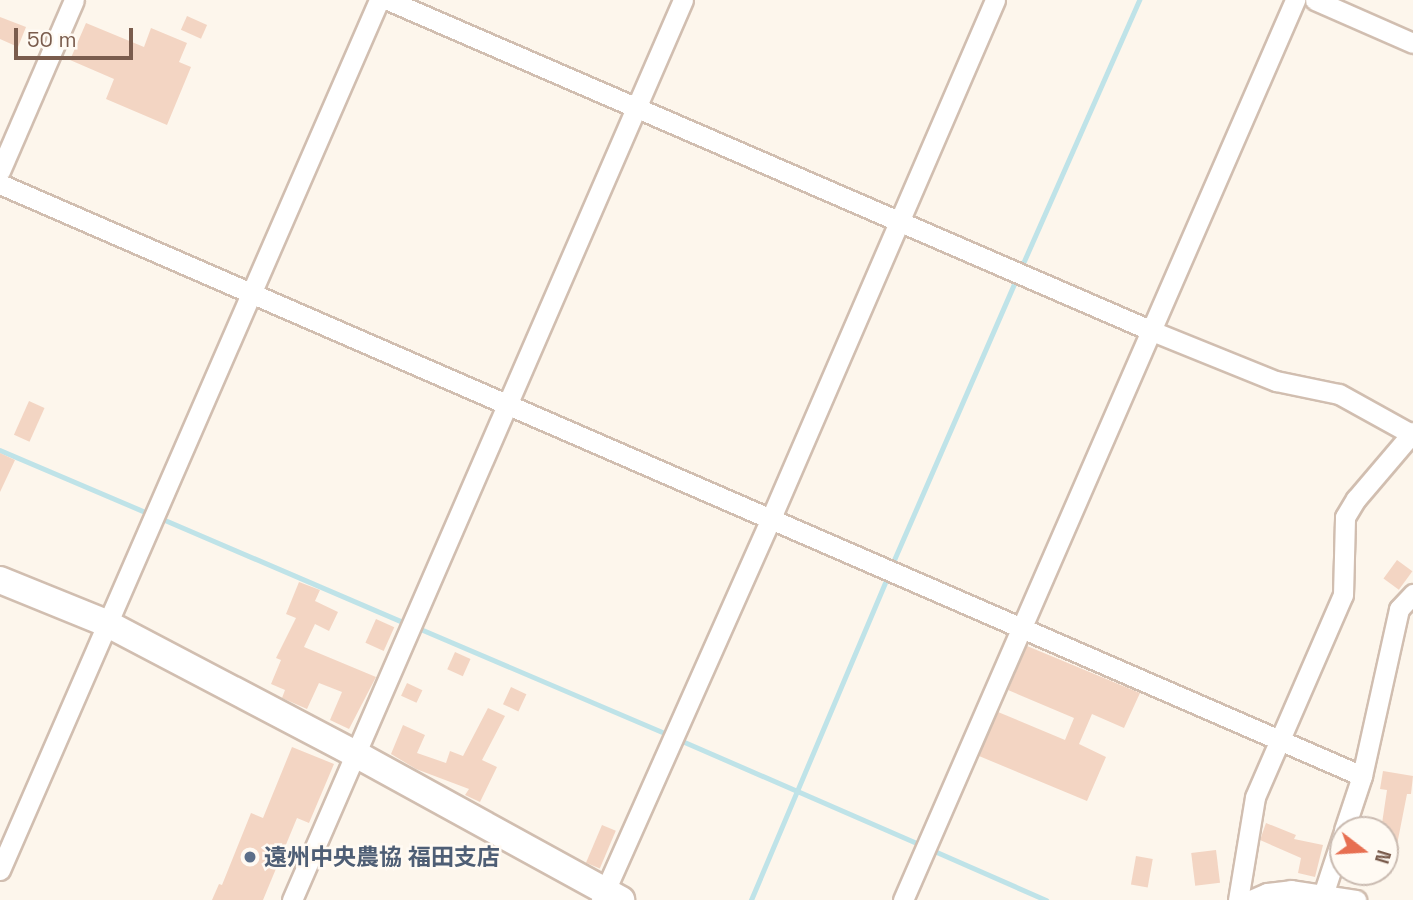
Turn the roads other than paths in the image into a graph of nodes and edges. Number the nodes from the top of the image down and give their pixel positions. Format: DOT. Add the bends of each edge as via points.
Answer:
graph roads {
  1 [pos="74,0"];
  2 [pos="379,0"];
  3 [pos="388,0"];
  4 [pos="683,0"];
  5 [pos="995,0"];
  6 [pos="1295,0"];
  7 [pos="1315,0"];
  8 [pos="1413,43"];
  9 [pos="636,108"];
  10 [pos="0,171"];
  11 [pos="0,184"];
  12 [pos="901,221"];
  13 [pos="251,295"];
  14 [pos="1152,331"];
  15 [pos="506,405"];
  16 [pos="1413,434"];
  17 [pos="771,519"];
  18 [pos="0,580"];
  19 [pos="1413,594"];
  20 [pos="106,623"];
  21 [pos="1021,629"];
  22 [pos="1278,741"];
  23 [pos="354,753"];
  24 [pos="1362,776"];
  25 [pos="1349,816"];
  26 [pos="0,870"];
  27 [pos="1329,877"];
  28 [pos="1323,895"];
  29 [pos="609,897"];
  30 [pos="292,900"];
  31 [pos="903,900"];
  32 [pos="1238,900"];
  33 [pos="1251,900"];
  34 [pos="1356,900"];
  1 -- 10 [label="street"];
  2 -- 13 [label="street"];
  3 -- 9 [label="street"];
  4 -- 9 [label="street"];
  5 -- 12 [label="street"];
  6 -- 14 [label="street"];
  7 -- 8 [label="street"];
  9 -- 12 [label="street"];
  9 -- 15 [label="street"];
  11 -- 13 [label="street"];
  12 -- 14 [label="street"];
  12 -- 17 [label="street"];
  13 -- 15 [label="street"];
  13 -- 20 [label="street"];
  14 -- 16 [label="street" via="1276,381 1339,394"];
  14 -- 21 [label="street"];
  15 -- 17 [label="street"];
  15 -- 23 [label="street"];
  16 -- 22 [label="street" via="1356,499 1346,517 1343,594"];
  17 -- 21 [label="street"];
  17 -- 29 [label="street"];
  18 -- 20 [label="street"];
  19 -- 24 [label="street" via="1399,609"];
  20 -- 23 [label="street"];
  20 -- 26 [label="street"];
  21 -- 22 [label="street"];
  21 -- 31 [label="street"];
  22 -- 24 [label="street"];
  22 -- 32 [label="street" via="1255,797"];
  23 -- 29 [label="street"];
  23 -- 30 [label="street"];
  24 -- 25 [label="street"];
  27 -- 28 [label="street"];
  28 -- 33 [label="street" via="1291,890"];
  28 -- 34 [label="street"];
}
